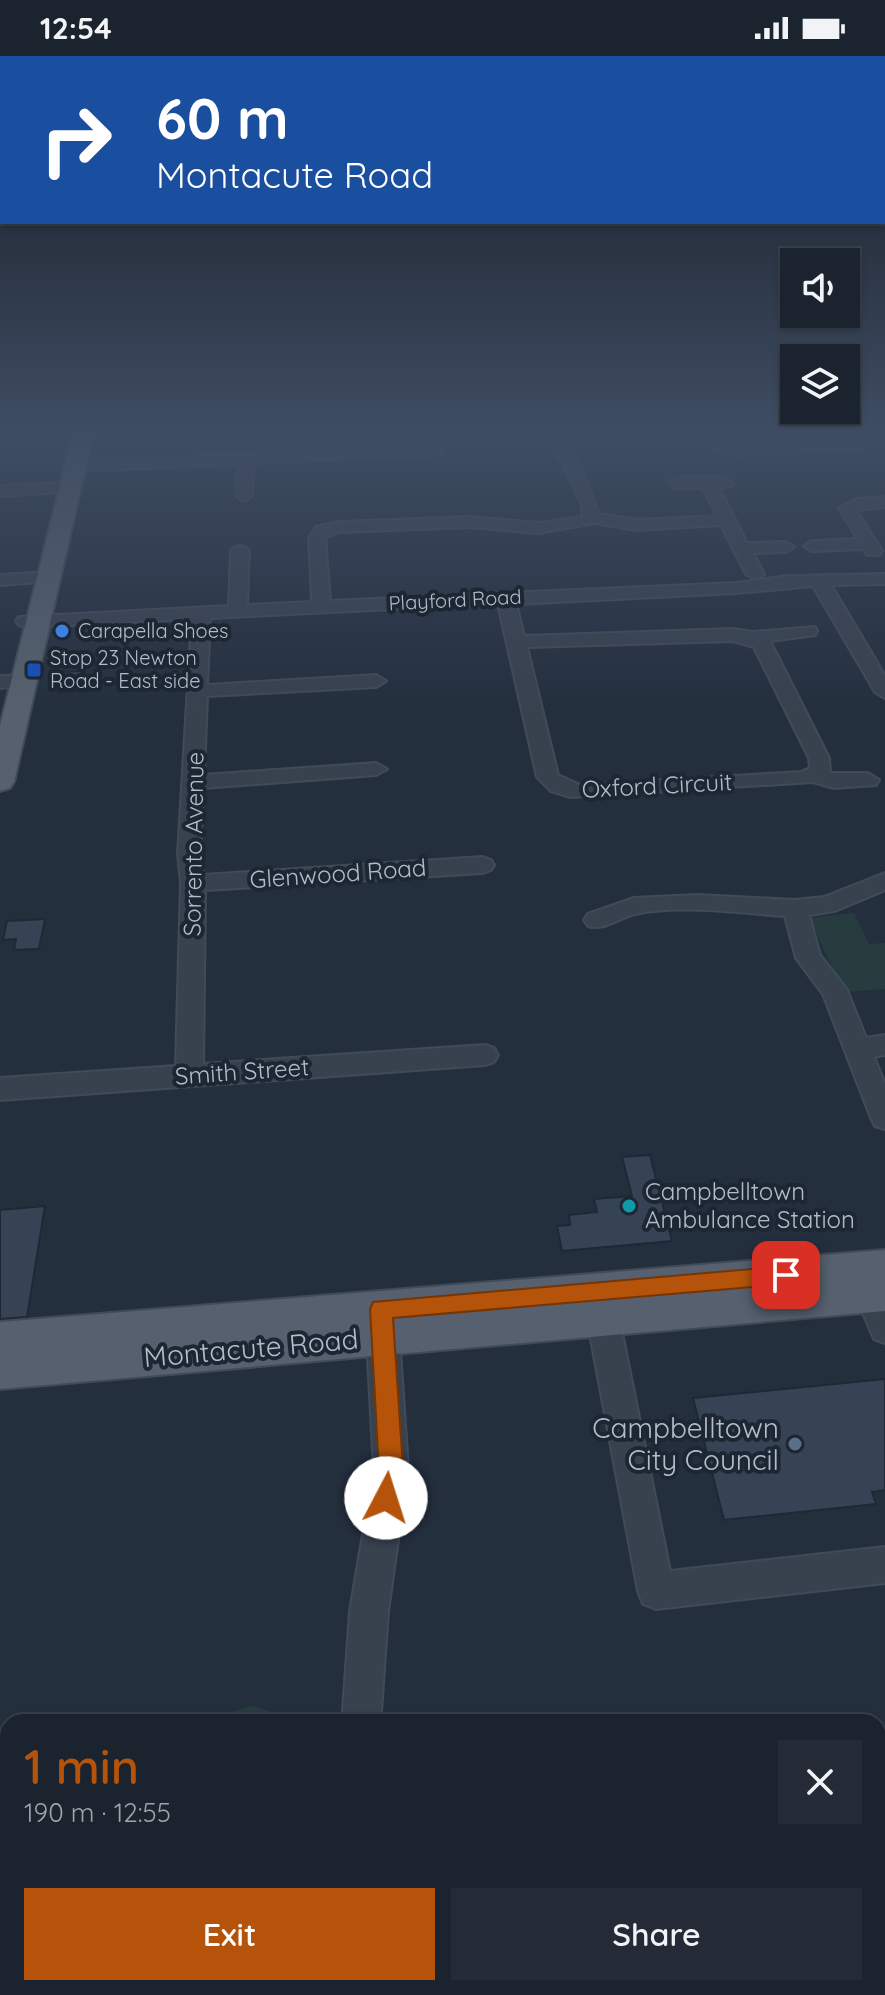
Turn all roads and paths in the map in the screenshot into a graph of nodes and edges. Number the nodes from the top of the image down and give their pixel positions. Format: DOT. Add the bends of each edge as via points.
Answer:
graph roads {
  1 [pos="54,524"];
  2 [pos="405,524"];
  3 [pos="498,524"];
  4 [pos="575,524"];
  5 [pos="729,524"];
  6 [pos="857,524"];
  7 [pos="812,546"];
  8 [pos="786,547"];
  9 [pos="742,548"];
  10 [pos="240,550"];
  11 [pos="755,574"];
  12 [pos="42,578"];
  13 [pos="885,579"];
  14 [pos="0,580"];
  15 [pos="820,582"];
  16 [pos="506,598"];
  17 [pos="321,607"];
  18 [pos="238,611"];
  19 [pos="201,613"];
  20 [pos="31,621"];
  21 [pos="808,631"];
  22 [pos="752,638"];
  23 [pos="518,642"];
  24 [pos="11,681"];
  25 [pos="376,681"];
  26 [pos="884,688"];
  27 [pos="198,691"];
  28 [pos="0,722"];
  29 [pos="376,769"];
  30 [pos="813,775"];
  31 [pos="868,780"];
  32 [pos="0,782"];
  33 [pos="193,782"];
  34 [pos="483,865"];
  35 [pos="885,881"];
  36 [pos="193,883"];
  37 [pos="795,908"];
  38 [pos="596,920"];
  39 [pos="885,1045"];
  40 [pos="856,1049"];
  41 [pos="485,1055"];
  42 [pos="189,1075"];
  43 [pos="0,1089"];
  44 [pos="880,1092"];
  45 [pos="885,1118"];
  46 [pos="882,1296"];
  47 [pos="603,1318"];
  48 [pos="382,1323"];
  49 [pos="0,1341"];
  50 [pos="0,1369"];
  51 [pos="885,1565"];
  52 [pos="362,1711"];
  1 -- 12 [label="main road"];
  2 -- 17 [label="street" via="322,531 317,538"];
  3 -- 4 [label="street"];
  5 -- 9 [label="street"];
  6 -- 7 [label="street" via="870,547"];
  8 -- 9 [label="street"];
  9 -- 11 [label="street"];
  10 -- 18 [label="street"];
  12 -- 14 [label="street"];
  12 -- 20 [label="main road"];
  13 -- 15 [label="street, Playford Road"];
  15 -- 16 [label="street, Playford Road"];
  15 -- 26 [label="street"];
  16 -- 17 [label="street, Playford Road"];
  16 -- 23 [label="street, Oxford Circuit"];
  17 -- 18 [label="street, Playford Road"];
  18 -- 19 [label="street, Playford Road"];
  19 -- 20 [label="street, Playford Road"];
  19 -- 27 [label="street, Sorrento Avenue"];
  20 -- 24 [label="main road"];
  21 -- 22 [label="street"];
  22 -- 23 [label="street"];
  22 -- 30 [label="street" via="762,644 819,758 821,771"];
  23 -- 30 [label="street, Oxford Circuit" via="548,777 565,790"];
  24 -- 28 [label="main road"];
  24 -- 32 [label="main road"];
  25 -- 27 [label="street"];
  27 -- 33 [label="street, Sorrento Avenue"];
  29 -- 33 [label="street"];
  30 -- 31 [label="street, Oxford Circuit" via="834,781"];
  33 -- 36 [label="street, Sorrento Avenue"];
  34 -- 36 [label="street, Glenwood Road"];
  35 -- 37 [label="street" via="827,905"];
  36 -- 42 [label="street, Sorrento Avenue"];
  37 -- 38 [label="street" via="634,906"];
  37 -- 40 [label="street" via="808,958 834,990"];
  39 -- 40 [label="street"];
  40 -- 44 [label="street"];
  41 -- 42 [label="street, Smith Street"];
  42 -- 43 [label="street, Smith Street"];
  44 -- 45 [label="street"];
  46 -- 47 [label="main road, Montacute Road"];
  46 -- 48 [label="main road, Montacute Road"];
  47 -- 48 [label="main road, Montacute Road"];
  47 -- 51 [label="street" via="656,1591"];
  48 -- 49 [label="main road, Montacute Road"];
  48 -- 50 [label="main road, Montacute Road"];
  48 -- 52 [label="street" via="391,1469 369,1611"];
}
